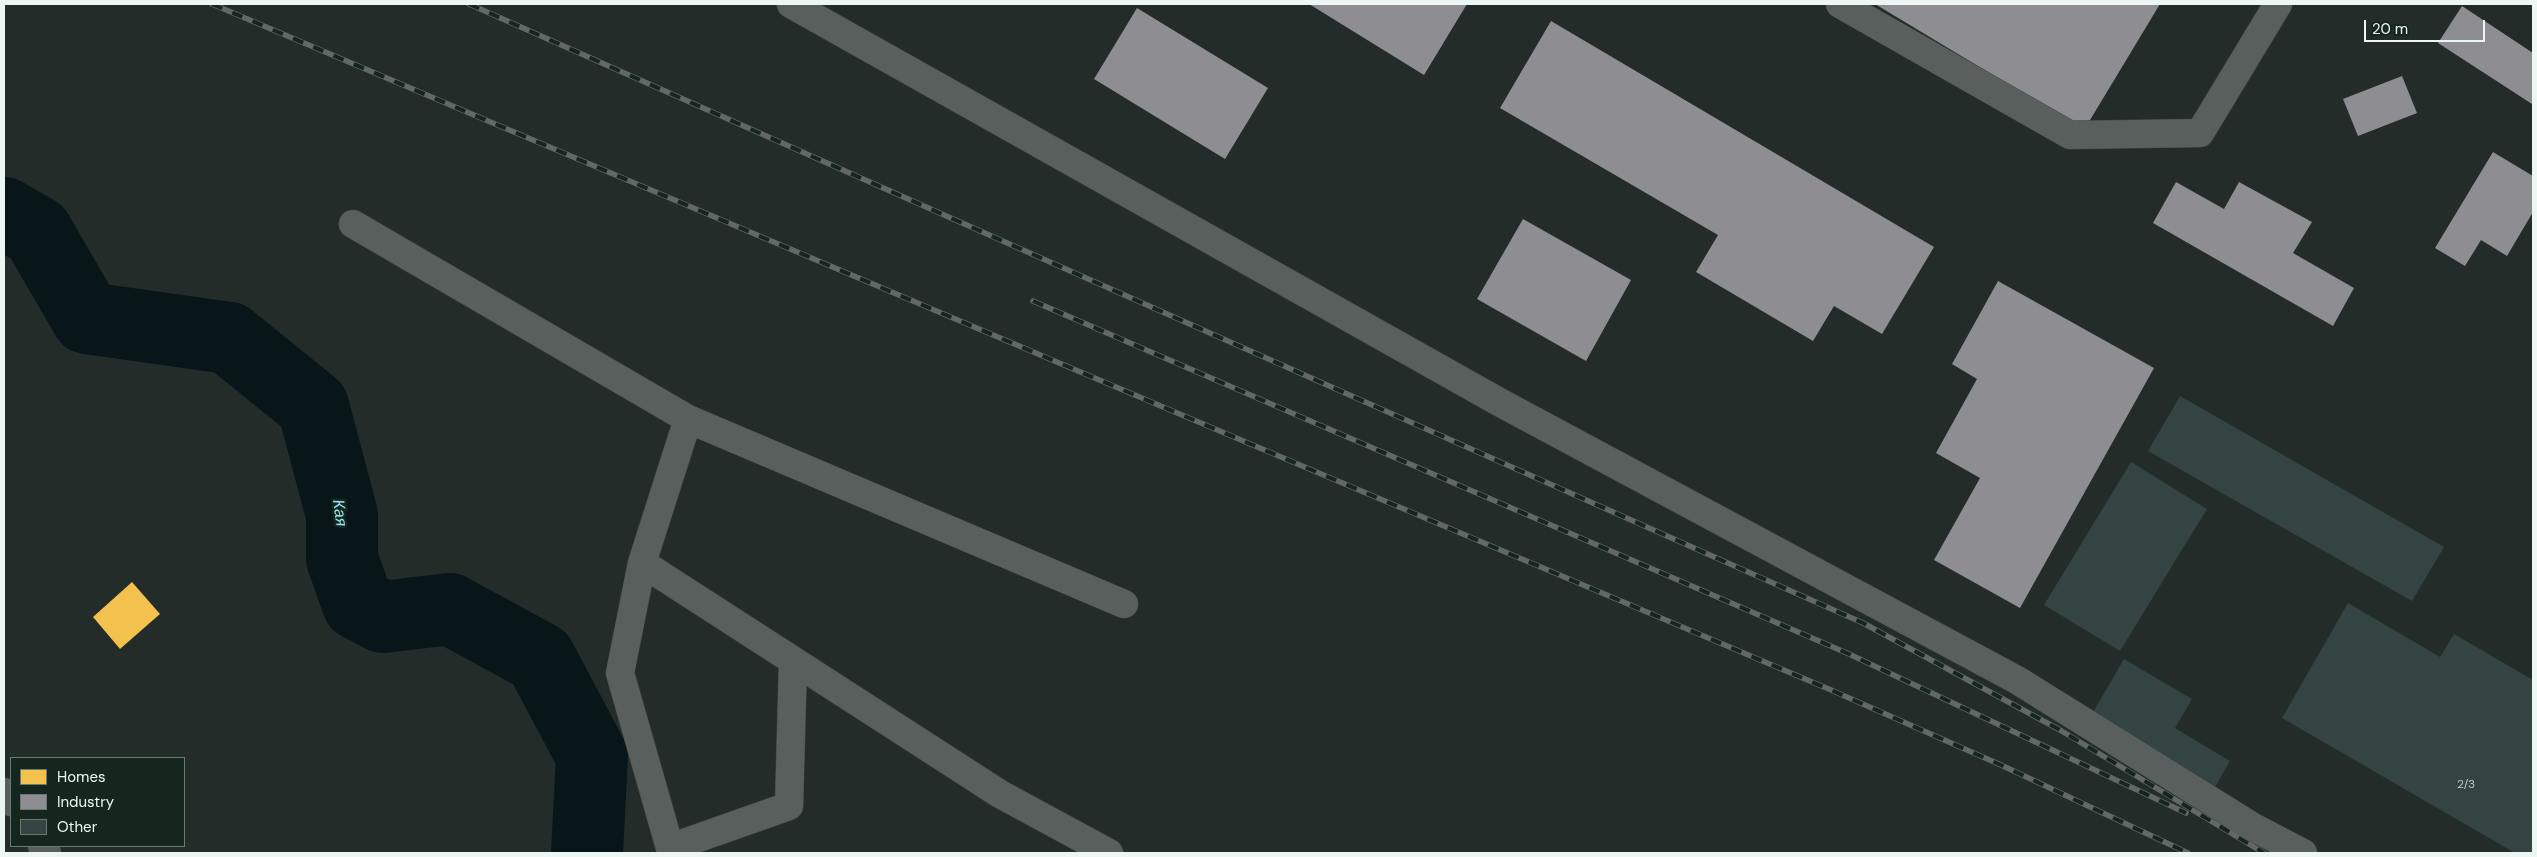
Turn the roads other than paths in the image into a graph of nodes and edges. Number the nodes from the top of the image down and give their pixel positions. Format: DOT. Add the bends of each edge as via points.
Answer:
graph roads {
  1 [pos="791,4"];
  2 [pos="1840,4"];
  3 [pos="2278,4"];
  4 [pos="353,224"];
  5 [pos="688,419"];
  6 [pos="642,564"];
  7 [pos="1124,604"];
  8 [pos="792,660"];
  9 [pos="1109,853"];
  10 [pos="2303,853"];
  1 -- 10 [label="street" via="1501,403 2017,680 2253,827"];
  2 -- 3 [label="street" via="2070,136 2200,133"];
  4 -- 5 [label="street"];
  5 -- 6 [label="street"];
  5 -- 7 [label="street"];
  6 -- 8 [label="street"];
  6 -- 8 [label="street" via="620,673 670,848 789,806"];
  8 -- 9 [label="street" via="1000,794"];
}
